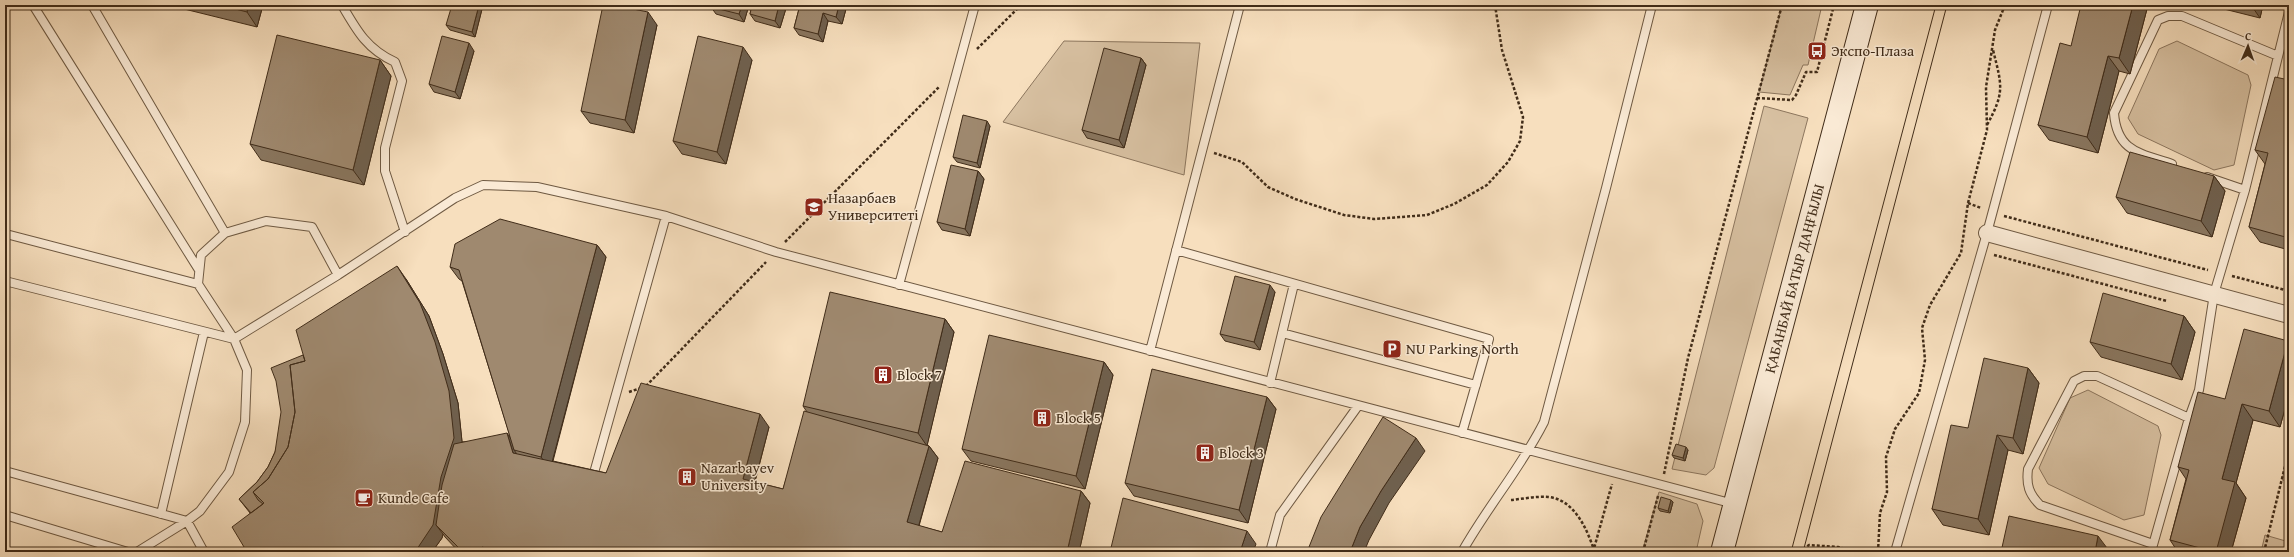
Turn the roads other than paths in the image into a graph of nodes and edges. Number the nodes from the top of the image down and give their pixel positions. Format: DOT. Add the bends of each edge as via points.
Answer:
graph roads {
  1 [pos="33,5"];
  2 [pos="92,5"];
  3 [pos="342,5"];
  4 [pos="975,5"];
  5 [pos="1240,5"];
  6 [pos="1652,5"];
  7 [pos="1867,5"];
  8 [pos="2048,5"];
  9 [pos="2289,12"];
  10 [pos="2278,56"];
  11 [pos="2181,168"];
  12 [pos="2202,175"];
  13 [pos="2245,190"];
  14 [pos="666,216"];
  15 [pos="405,232"];
  16 [pos="225,233"];
  17 [pos="1987,233"];
  18 [pos="5,235"];
  19 [pos="1176,250"];
  20 [pos="199,270"];
  21 [pos="338,275"];
  22 [pos="5,281"];
  23 [pos="198,284"];
  24 [pos="1294,284"];
  25 [pos="899,285"];
  26 [pos="2214,294"];
  27 [pos="2289,315"];
  28 [pos="204,332"];
  29 [pos="1282,333"];
  30 [pos="234,339"];
  31 [pos="1150,351"];
  32 [pos="1270,383"];
  33 [pos="1476,385"];
  34 [pos="1358,406"];
  35 [pos="2189,418"];
  36 [pos="1462,433"];
  37 [pos="1530,450"];
  38 [pos="5,472"];
  39 [pos="592,481"];
  40 [pos="1735,504"];
  41 [pos="161,514"];
  42 [pos="5,515"];
  43 [pos="187,521"];
  44 [pos="2152,548"];
  45 [pos="128,552"];
  46 [pos="137,552"];
  47 [pos="204,552"];
  48 [pos="1270,552"];
  49 [pos="1462,552"];
  50 [pos="1722,552"];
  51 [pos="1895,552"];
  1 -- 20 [label="lane"];
  2 -- 16 [label="lane"];
  3 -- 15 [label="lane" via="369,45 379,55 395,62 402,81 385,148 384,171"];
  4 -- 25 [label="lane"];
  5 -- 19 [label="lane"];
  6 -- 37 [label="lane" via="1544,422"];
  7 -- 40 [label="main road, ҚАБАНБАЙ БАТЫР ДАҢҒЫЛЫ"];
  8 -- 17 [label="lane"];
  9 -- 10 [label="lane"];
  10 -- 11 [label="lane" via="2182,16 2168,16 2158,20 2114,114 2115,128 2120,140 2131,150"];
  10 -- 13 [label="lane"];
  12 -- 13 [label="lane"];
  13 -- 26 [label="lane"];
  14 -- 15 [label="lane" via="537,187 483,185 455,198"];
  14 -- 25 [label="lane" via="776,252"];
  14 -- 39 [label="lane"];
  15 -- 21 [label="lane"];
  16 -- 20 [label="lane" via="201,255"];
  16 -- 21 [label="lane" via="266,221 312,227"];
  17 -- 26 [label="street"];
  17 -- 51 [label="lane"];
  18 -- 23 [label="lane"];
  19 -- 24 [label="lane"];
  19 -- 31 [label="lane"];
  20 -- 23 [label="lane"];
  21 -- 30 [label="lane"];
  22 -- 28 [label="lane"];
  23 -- 30 [label="lane"];
  24 -- 29 [label="lane"];
  24 -- 33 [label="lane" via="1490,340"];
  25 -- 31 [label="lane"];
  26 -- 27 [label="street"];
  26 -- 35 [label="lane" via="2199,390"];
  28 -- 30 [label="lane"];
  28 -- 41 [label="lane"];
  29 -- 32 [label="lane"];
  29 -- 33 [label="lane"];
  30 -- 43 [label="lane" via="247,370 245,422 228,472 200,511"];
  31 -- 32 [label="lane"];
  32 -- 34 [label="lane"];
  33 -- 36 [label="lane"];
  34 -- 36 [label="lane"];
  34 -- 48 [label="lane" via="1280,515"];
  35 -- 44 [label="lane"];
  35 -- 44 [label="lane" via="2097,376 2084,376 2074,381 2028,469 2026,482 2030,495 2040,505"];
  36 -- 37 [label="lane"];
  37 -- 40 [label="lane"];
  37 -- 49 [label="lane"];
  38 -- 41 [label="lane"];
  40 -- 50 [label="main road, ҚАБАНБАЙ БАТЫР ДАҢҒЫЛЫ"];
  41 -- 43 [label="lane"];
  42 -- 45 [label="lane"];
  43 -- 46 [label="lane"];
  43 -- 47 [label="lane"];
}
